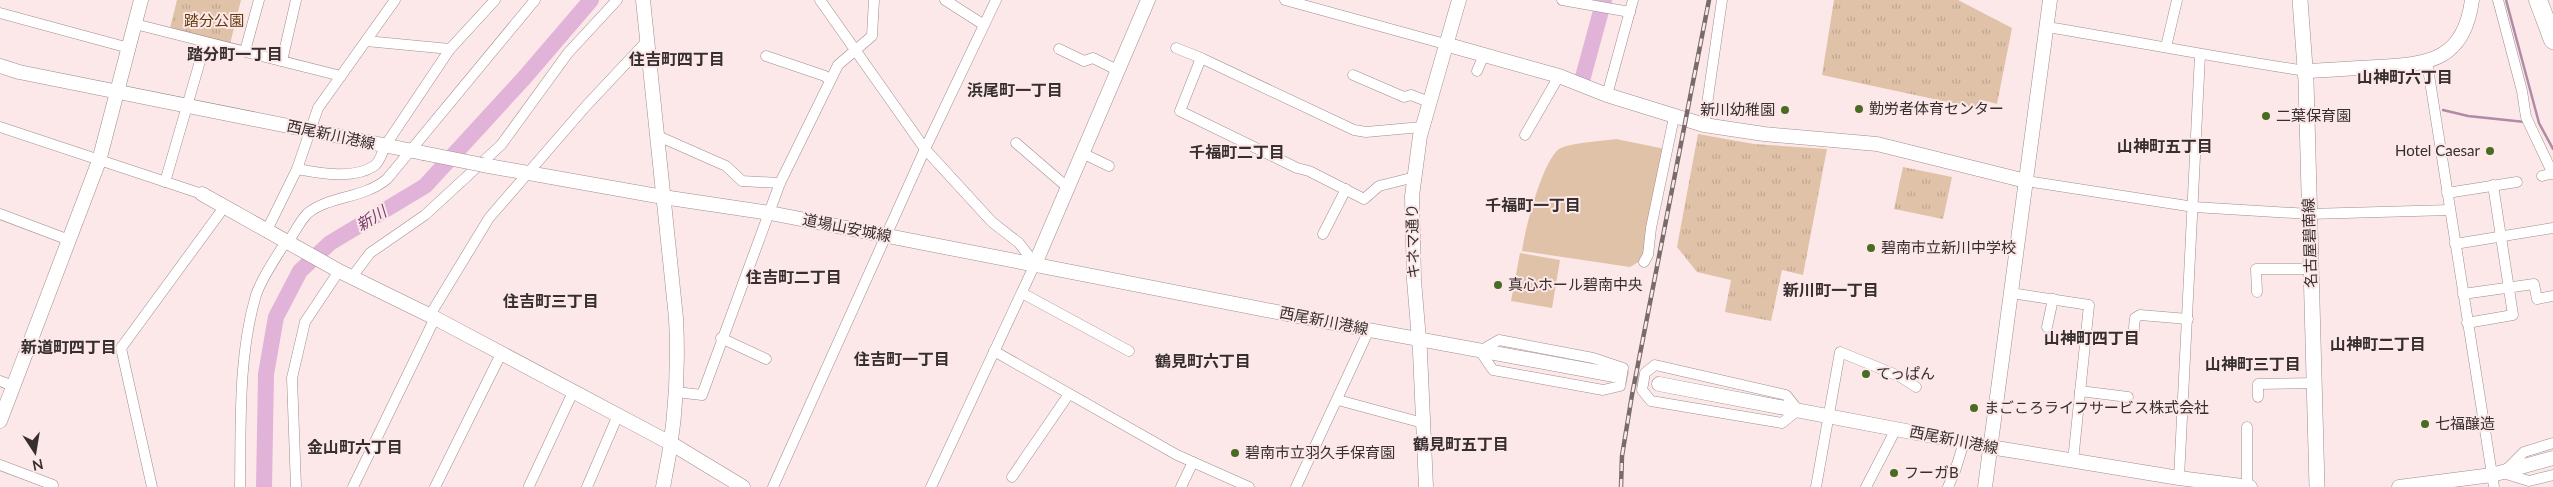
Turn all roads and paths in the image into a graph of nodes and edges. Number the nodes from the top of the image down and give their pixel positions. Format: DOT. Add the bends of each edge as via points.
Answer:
graph roads {
  1 [pos="141,0"];
  2 [pos="258,0"];
  3 [pos="296,0"];
  4 [pos="395,0"];
  5 [pos="495,0"];
  6 [pos="535,0"];
  7 [pos="617,0"];
  8 [pos="643,0"];
  9 [pos="820,0"];
  10 [pos="874,0"];
  11 [pos="945,0"];
  12 [pos="996,0"];
  13 [pos="1148,0"];
  14 [pos="1285,0"];
  15 [pos="1459,0"];
  16 [pos="1562,0"];
  17 [pos="1633,0"];
  18 [pos="1722,0"];
  19 [pos="2050,0"];
  20 [pos="2178,0"];
  21 [pos="2300,0"];
  22 [pos="2472,0"];
  23 [pos="2498,0"];
  24 [pos="2538,0"];
  25 [pos="1577,1"];
  26 [pos="1630,12"];
  27 [pos="0,13"];
  28 [pos="135,24"];
  29 [pos="2546,24"];
  30 [pos="984,25"];
  31 [pos="2047,26"];
  32 [pos="2553,40"];
  33 [pos="366,41"];
  34 [pos="647,41"];
  35 [pos="204,44"];
  36 [pos="1445,44"];
  37 [pos="2166,47"];
  38 [pos="129,48"];
  39 [pos="1176,48"];
  40 [pos="450,49"];
  41 [pos="1059,49"];
  42 [pos="245,51"];
  43 [pos="856,51"];
  44 [pos="2553,52"];
  45 [pos="1484,55"];
  46 [pos="766,56"];
  47 [pos="2200,56"];
  48 [pos="1201,58"];
  49 [pos="282,61"];
  50 [pos="2427,62"];
  51 [pos="0,66"];
  52 [pos="1117,70"];
  53 [pos="1477,71"];
  54 [pos="2306,71"];
  55 [pos="1353,75"];
  56 [pos="341,76"];
  57 [pos="1559,76"];
  58 [pos="830,80"];
  59 [pos="118,91"];
  60 [pos="1607,95"];
  61 [pos="1429,102"];
  62 [pos="187,105"];
  63 [pos="1674,117"];
  64 [pos="1704,125"];
  65 [pos="0,127"];
  66 [pos="1422,127"];
  67 [pos="311,131"];
  68 [pos="1525,135"];
  69 [pos="658,136"];
  70 [pos="1016,142"];
  71 [pos="385,146"];
  72 [pos="925,149"];
  73 [pos="417,152"];
  74 [pos="1082,153"];
  75 [pos="99,161"];
  76 [pos="1109,166"];
  77 [pos="297,169"];
  78 [pos="527,173"];
  79 [pos="2553,174"];
  80 [pos="2542,176"];
  81 [pos="1415,177"];
  82 [pos="2026,181"];
  83 [pos="165,182"];
  84 [pos="780,182"];
  85 [pos="2517,182"];
  86 [pos="2493,185"];
  87 [pos="1067,187"];
  88 [pos="1346,190"];
  89 [pos="2447,193"];
  90 [pos="202,194"];
  91 [pos="663,197"];
  92 [pos="225,206"];
  93 [pos="2194,206"];
  94 [pos="2450,210"];
  95 [pos="770,213"];
  96 [pos="0,214"];
  97 [pos="2309,214"];
  98 [pos="2553,228"];
  99 [pos="266,232"];
  100 [pos="1323,234"];
  101 [pos="886,235"];
  102 [pos="2502,236"];
  103 [pos="69,240"];
  104 [pos="287,242"];
  105 [pos="2455,244"];
  106 [pos="1644,262"];
  107 [pos="1035,264"];
  108 [pos="2311,269"];
  109 [pos="339,271"];
  110 [pos="352,278"];
  111 [pos="2509,288"];
  112 [pos="2257,292"];
  113 [pos="1022,293"];
  114 [pos="2011,293"];
  115 [pos="2463,294"];
  116 [pos="2553,296"];
  117 [pos="2053,299"];
  118 [pos="432,317"];
  119 [pos="2188,319"];
  120 [pos="2467,323"];
  121 [pos="2047,327"];
  122 [pos="1369,330"];
  123 [pos="721,338"];
  124 [pos="2133,338"];
  125 [pos="1419,339"];
  126 [pos="994,351"];
  127 [pos="1129,351"];
  128 [pos="1480,351"];
  129 [pos="501,354"];
  130 [pos="766,359"];
  131 [pos="1614,375"];
  132 [pos="2314,383"];
  133 [pos="6,384"];
  134 [pos="1659,384"];
  135 [pos="1916,387"];
  136 [pos="2080,391"];
  137 [pos="573,392"];
  138 [pos="676,392"];
  139 [pos="1069,394"];
  140 [pos="2128,397"];
  141 [pos="2258,397"];
  142 [pos="1338,400"];
  143 [pos="1798,410"];
  144 [pos="618,415"];
  145 [pos="1829,416"];
  146 [pos="0,421"];
  147 [pos="1423,423"];
  148 [pos="2247,426"];
  149 [pos="1896,429"];
  150 [pos="1964,442"];
  151 [pos="2553,443"];
  152 [pos="672,444"];
  153 [pos="1990,447"];
  154 [pos="2553,458"];
  155 [pos="2073,461"];
  156 [pos="1193,462"];
  157 [pos="0,465"];
  158 [pos="2553,475"];
  159 [pos="1012,477"];
  160 [pos="2178,478"];
  161 [pos="2496,478"];
  162 [pos="55,486"];
  163 [pos="528,486"];
  164 [pos="152,487"];
  165 [pos="240,487"];
  166 [pos="296,487"];
  167 [pos="353,487"];
  168 [pos="435,487"];
  169 [pos="587,487"];
  170 [pos="663,487"];
  171 [pos="743,487"];
  172 [pos="772,487"];
  173 [pos="930,487"];
  174 [pos="1181,487"];
  175 [pos="1248,487"];
  176 [pos="1296,487"];
  177 [pos="1426,487"];
  178 [pos="1816,487"];
  179 [pos="1866,487"];
  180 [pos="1948,487"];
  181 [pos="1985,487"];
  182 [pos="2244,487"];
  183 [pos="2317,487"];
  184 [pos="2399,487"];
  1 -- 28 [label="main road"];
  2 -- 42 [label="street"];
  3 -- 49 [label="street"];
  4 -- 33 [label="street"];
  5 -- 40 [label="street"];
  6 -- 73 [label="street"];
  7 -- 110 [label="street" via="568,54 501,145 432,210 370,253"];
  8 -- 34 [label="main road"];
  9 -- 43 [label="street"];
  10 -- 43 [label="street" via="872,36"];
  11 -- 30 [label="street"];
  12 -- 30 [label="street"];
  13 -- 52 [label="main road"];
  14 -- 36 [label="street"];
  15 -- 36 [label="main road, キネマ通り"];
  16 -- 25 [label="street"];
  17 -- 26 [label="street"];
  18 -- 64 [label="street"];
  19 -- 31 [label="main road"];
  20 -- 37 [label="street"];
  21 -- 54 [label="main road, 名古屋碧南線"];
  22 -- 50 [label="main road" via="2470,16 2461,35 2450,49"];
  23 -- 79 [label="street" via="2526,117"];
  24 -- 29 [label="highway"];
  25 -- 26 [label="street"];
  26 -- 60 [label="street"];
  27 -- 38 [label="street"];
  28 -- 38 [label="main road"];
  28 -- 42 [label="street"];
  29 -- 32 [label="highway"];
  29 -- 44 [label="highway"];
  30 -- 72 [label="street"];
  31 -- 37 [label="street"];
  31 -- 82 [label="main road"];
  33 -- 40 [label="street"];
  33 -- 56 [label="street"];
  34 -- 69 [label="main road"];
  34 -- 78 [label="street"];
  35 -- 62 [label="street"];
  36 -- 45 [label="main road"];
  36 -- 61 [label="main road, キネマ通り"];
  37 -- 47 [label="street"];
  38 -- 59 [label="main road"];
  39 -- 48 [label="street"];
  40 -- 71 [label="street"];
  41 -- 52 [label="street" via="1084,61 1093,58"];
  42 -- 49 [label="street"];
  43 -- 58 [label="street" via="841,61"];
  43 -- 72 [label="street"];
  45 -- 53 [label="street"];
  45 -- 57 [label="main road"];
  46 -- 58 [label="street"];
  47 -- 54 [label="street"];
  47 -- 93 [label="street"];
  48 -- 66 [label="street" via="1354,130 1366,132"];
  48 -- 88 [label="street" via="1180,111"];
  49 -- 56 [label="street"];
  50 -- 54 [label="main road"];
  50 -- 89 [label="street"];
  51 -- 59 [label="main road, 西尾新川港線"];
  52 -- 74 [label="main road"];
  54 -- 97 [label="main road, 名古屋碧南線"];
  55 -- 61 [label="street" via="1404,97 1411,95"];
  56 -- 67 [label="street" via="318,108"];
  57 -- 60 [label="main road"];
  57 -- 68 [label="street"];
  58 -- 84 [label="street"];
  59 -- 62 [label="main road, 西尾新川港線"];
  59 -- 75 [label="main road"];
  60 -- 63 [label="main road"];
  61 -- 66 [label="main road, キネマ通り"];
  62 -- 67 [label="main road, 西尾新川港線"];
  62 -- 83 [label="street"];
  63 -- 64 [label="main road"];
  63 -- 106 [label="street"];
  64 -- 82 [label="main road" via="1877,144"];
  65 -- 75 [label="street"];
  66 -- 81 [label="main road, キネマ通り"];
  67 -- 71 [label="main road, 西尾新川港線"];
  67 -- 77 [label="street"];
  69 -- 84 [label="street" via="726,166 742,180"];
  69 -- 91 [label="main road"];
  70 -- 87 [label="street"];
  71 -- 73 [label="main road, 西尾新川港線"];
  71 -- 77 [label="street" via="374,166 362,171 320,173"];
  72 -- 101 [label="street"];
  72 -- 107 [label="street" via="992,222 1019,243"];
  73 -- 78 [label="main road, 西尾新川港線, bridge"];
  73 -- 104 [label="street" via="376,188 308,213"];
  74 -- 76 [label="street"];
  74 -- 87 [label="main road"];
  75 -- 83 [label="street"];
  75 -- 103 [label="main road"];
  77 -- 99 [label="street"];
  78 -- 91 [label="main road, 西尾新川港線"];
  78 -- 118 [label="street" via="489,218"];
  79 -- 80 [label="street"];
  81 -- 88 [label="street" via="1379,186 1364,199"];
  81 -- 125 [label="main road, キネマ通り" via="1412,196"];
  82 -- 93 [label="street"];
  82 -- 114 [label="main road"];
  83 -- 90 [label="street"];
  84 -- 95 [label="street"];
  85 -- 86 [label="street"];
  86 -- 89 [label="street"];
  86 -- 102 [label="street"];
  87 -- 107 [label="main road"];
  88 -- 100 [label="street"];
  89 -- 94 [label="street"];
  90 -- 92 [label="main road"];
  91 -- 95 [label="main road, 道場山安城線"];
  91 -- 138 [label="main road" via="676,318"];
  92 -- 99 [label="main road"];
  92 -- 164 [label="street" via="121,348"];
  93 -- 97 [label="street"];
  93 -- 119 [label="street"];
  94 -- 97 [label="street"];
  94 -- 105 [label="street"];
  95 -- 101 [label="main road, 道場山安城線"];
  95 -- 123 [label="street"];
  96 -- 103 [label="street"];
  97 -- 108 [label="main road, 名古屋碧南線"];
  98 -- 102 [label="street"];
  99 -- 104 [label="main road"];
  101 -- 107 [label="main road, 道場山安城線"];
  101 -- 172 [label="street"];
  102 -- 105 [label="street"];
  102 -- 111 [label="street"];
  103 -- 133 [label="main road"];
  104 -- 109 [label="main road"];
  104 -- 165 [label="street" via="256,294 242,394"];
  105 -- 115 [label="street"];
  107 -- 113 [label="street"];
  107 -- 122 [label="main road, 西尾新川港線"];
  108 -- 112 [label="street" via="2256,268"];
  108 -- 132 [label="main road, 名古屋碧南線"];
  109 -- 110 [label="main road"];
  109 -- 166 [label="street" via="305,322 295,362 292,378"];
  110 -- 118 [label="main road"];
  111 -- 115 [label="street"];
  111 -- 116 [label="street" via="2534,284 2537,299"];
  111 -- 120 [label="street" via="2513,316"];
  113 -- 126 [label="street"];
  113 -- 127 [label="street"];
  114 -- 117 [label="street"];
  114 -- 153 [label="main road"];
  115 -- 120 [label="street"];
  117 -- 121 [label="street"];
  117 -- 136 [label="street" via="2089,305"];
  118 -- 129 [label="main road"];
  118 -- 167 [label="street"];
  119 -- 124 [label="street" via="2140,315 2135,318"];
  119 -- 160 [label="street"];
  120 -- 161 [label="street"];
  122 -- 125 [label="main road, 西尾新川港線"];
  122 -- 142 [label="street"];
  123 -- 130 [label="street"];
  123 -- 138 [label="street" via="702,395"];
  125 -- 128 [label="main road, 西尾新川港線"];
  125 -- 147 [label="main road, キネマ通り"];
  126 -- 139 [label="street"];
  126 -- 173 [label="street"];
  128 -- 128 [label="street" via="1493,370 1603,390 1620,386 1623,368 1593,358 1499,340"];
  128 -- 131 [label="main road, 西尾新川港線"];
  129 -- 137 [label="main road"];
  129 -- 168 [label="street"];
  132 -- 141 [label="street" via="2258,384"];
  132 -- 183 [label="main road, 名古屋碧南線"];
  133 -- 146 [label="main road"];
  134 -- 143 [label="main road, 西尾新川港線"];
  135 -- 145 [label="street" via="1899,376 1840,352"];
  136 -- 140 [label="street"];
  136 -- 155 [label="street"];
  137 -- 144 [label="main road"];
  137 -- 163 [label="street"];
  138 -- 152 [label="main road"];
  139 -- 156 [label="street"];
  139 -- 159 [label="street"];
  142 -- 147 [label="street"];
  142 -- 176 [label="street"];
  143 -- 143 [label="street" via="1782,423 1651,401 1642,390 1645,373 1655,365 1786,395"];
  143 -- 145 [label="main road, 西尾新川港線"];
  144 -- 152 [label="main road"];
  144 -- 169 [label="street"];
  145 -- 149 [label="main road, 西尾新川港線"];
  145 -- 178 [label="street"];
  147 -- 177 [label="main road, キネマ通り"];
  148 -- 182 [label="street"];
  149 -- 150 [label="main road, 西尾新川港線"];
  149 -- 179 [label="street"];
  150 -- 153 [label="main road, 西尾新川港線"];
  150 -- 180 [label="street"];
  151 -- 161 [label="street" via="2524,452"];
  152 -- 170 [label="main road"];
  152 -- 171 [label="main road"];
  153 -- 155 [label="main road, 西尾新川港線"];
  153 -- 181 [label="main road"];
  154 -- 161 [label="main road"];
  155 -- 160 [label="main road, 西尾新川港線"];
  156 -- 174 [label="street"];
  156 -- 175 [label="street"];
  157 -- 162 [label="street"];
  158 -- 161 [label="street" via="2529,481"];
  160 -- 182 [label="main road, 西尾新川港線"];
  161 -- 184 [label="main road"];
}
